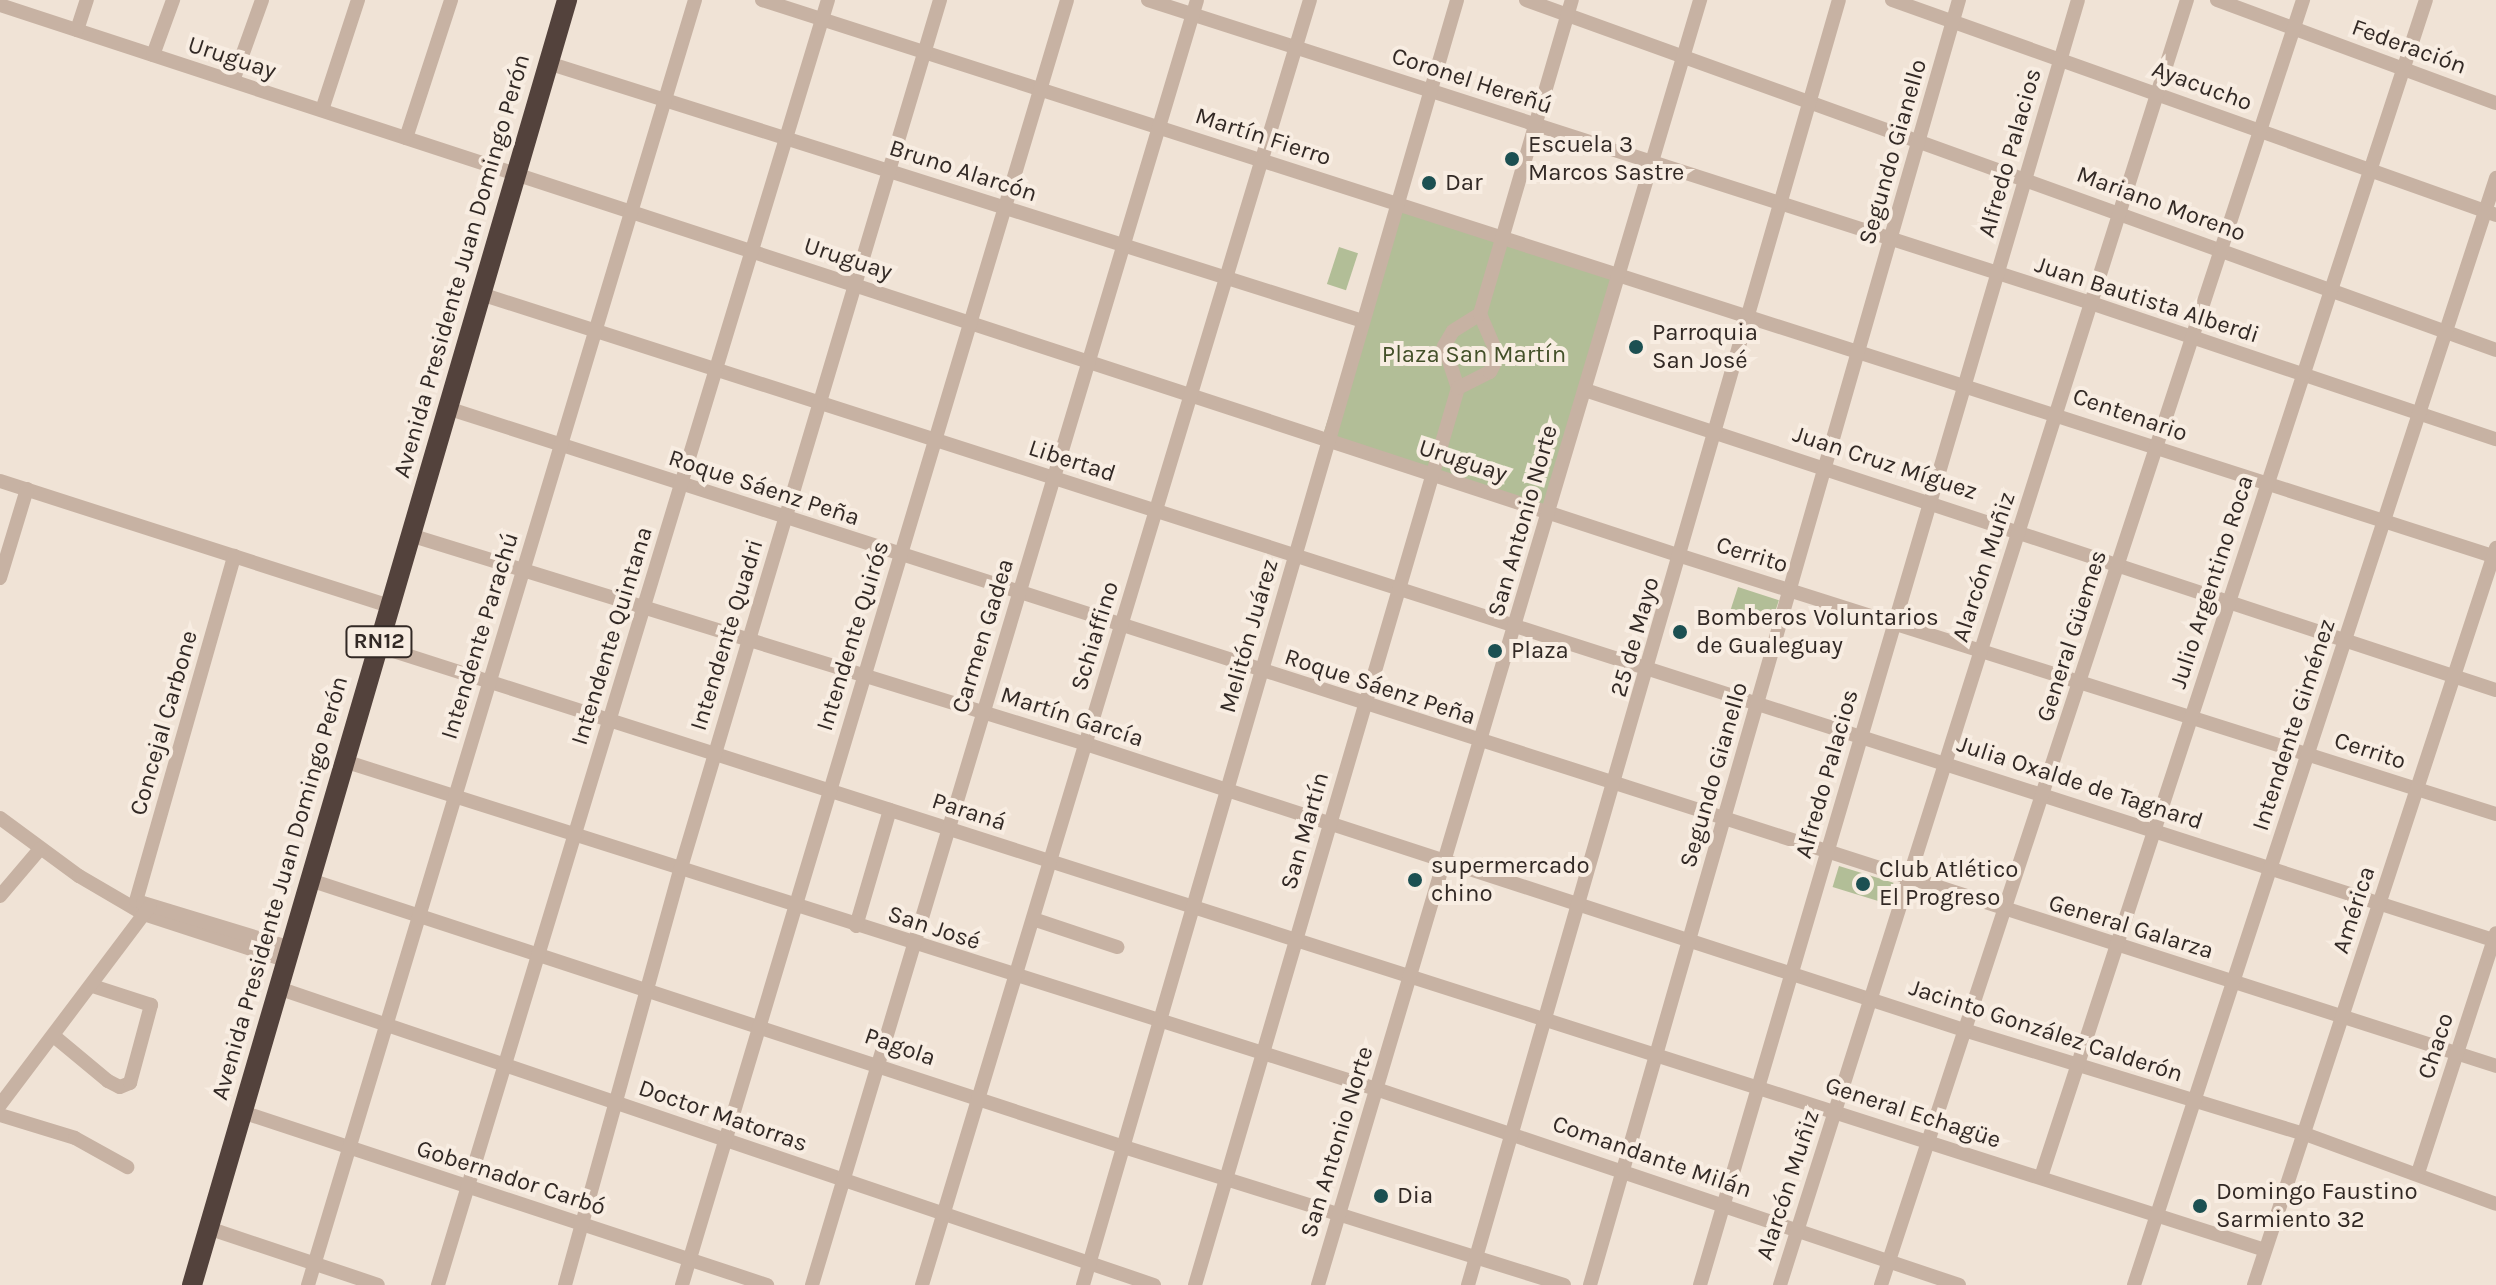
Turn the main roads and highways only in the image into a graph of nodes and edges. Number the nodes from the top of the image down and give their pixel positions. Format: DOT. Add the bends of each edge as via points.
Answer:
graph roads {
  1 [pos="567,0"];
  2 [pos="192,1285"];
  1 -- 2 [label="highway, Avenida Presidente Juan Domingo Perón / RN12"];
}
